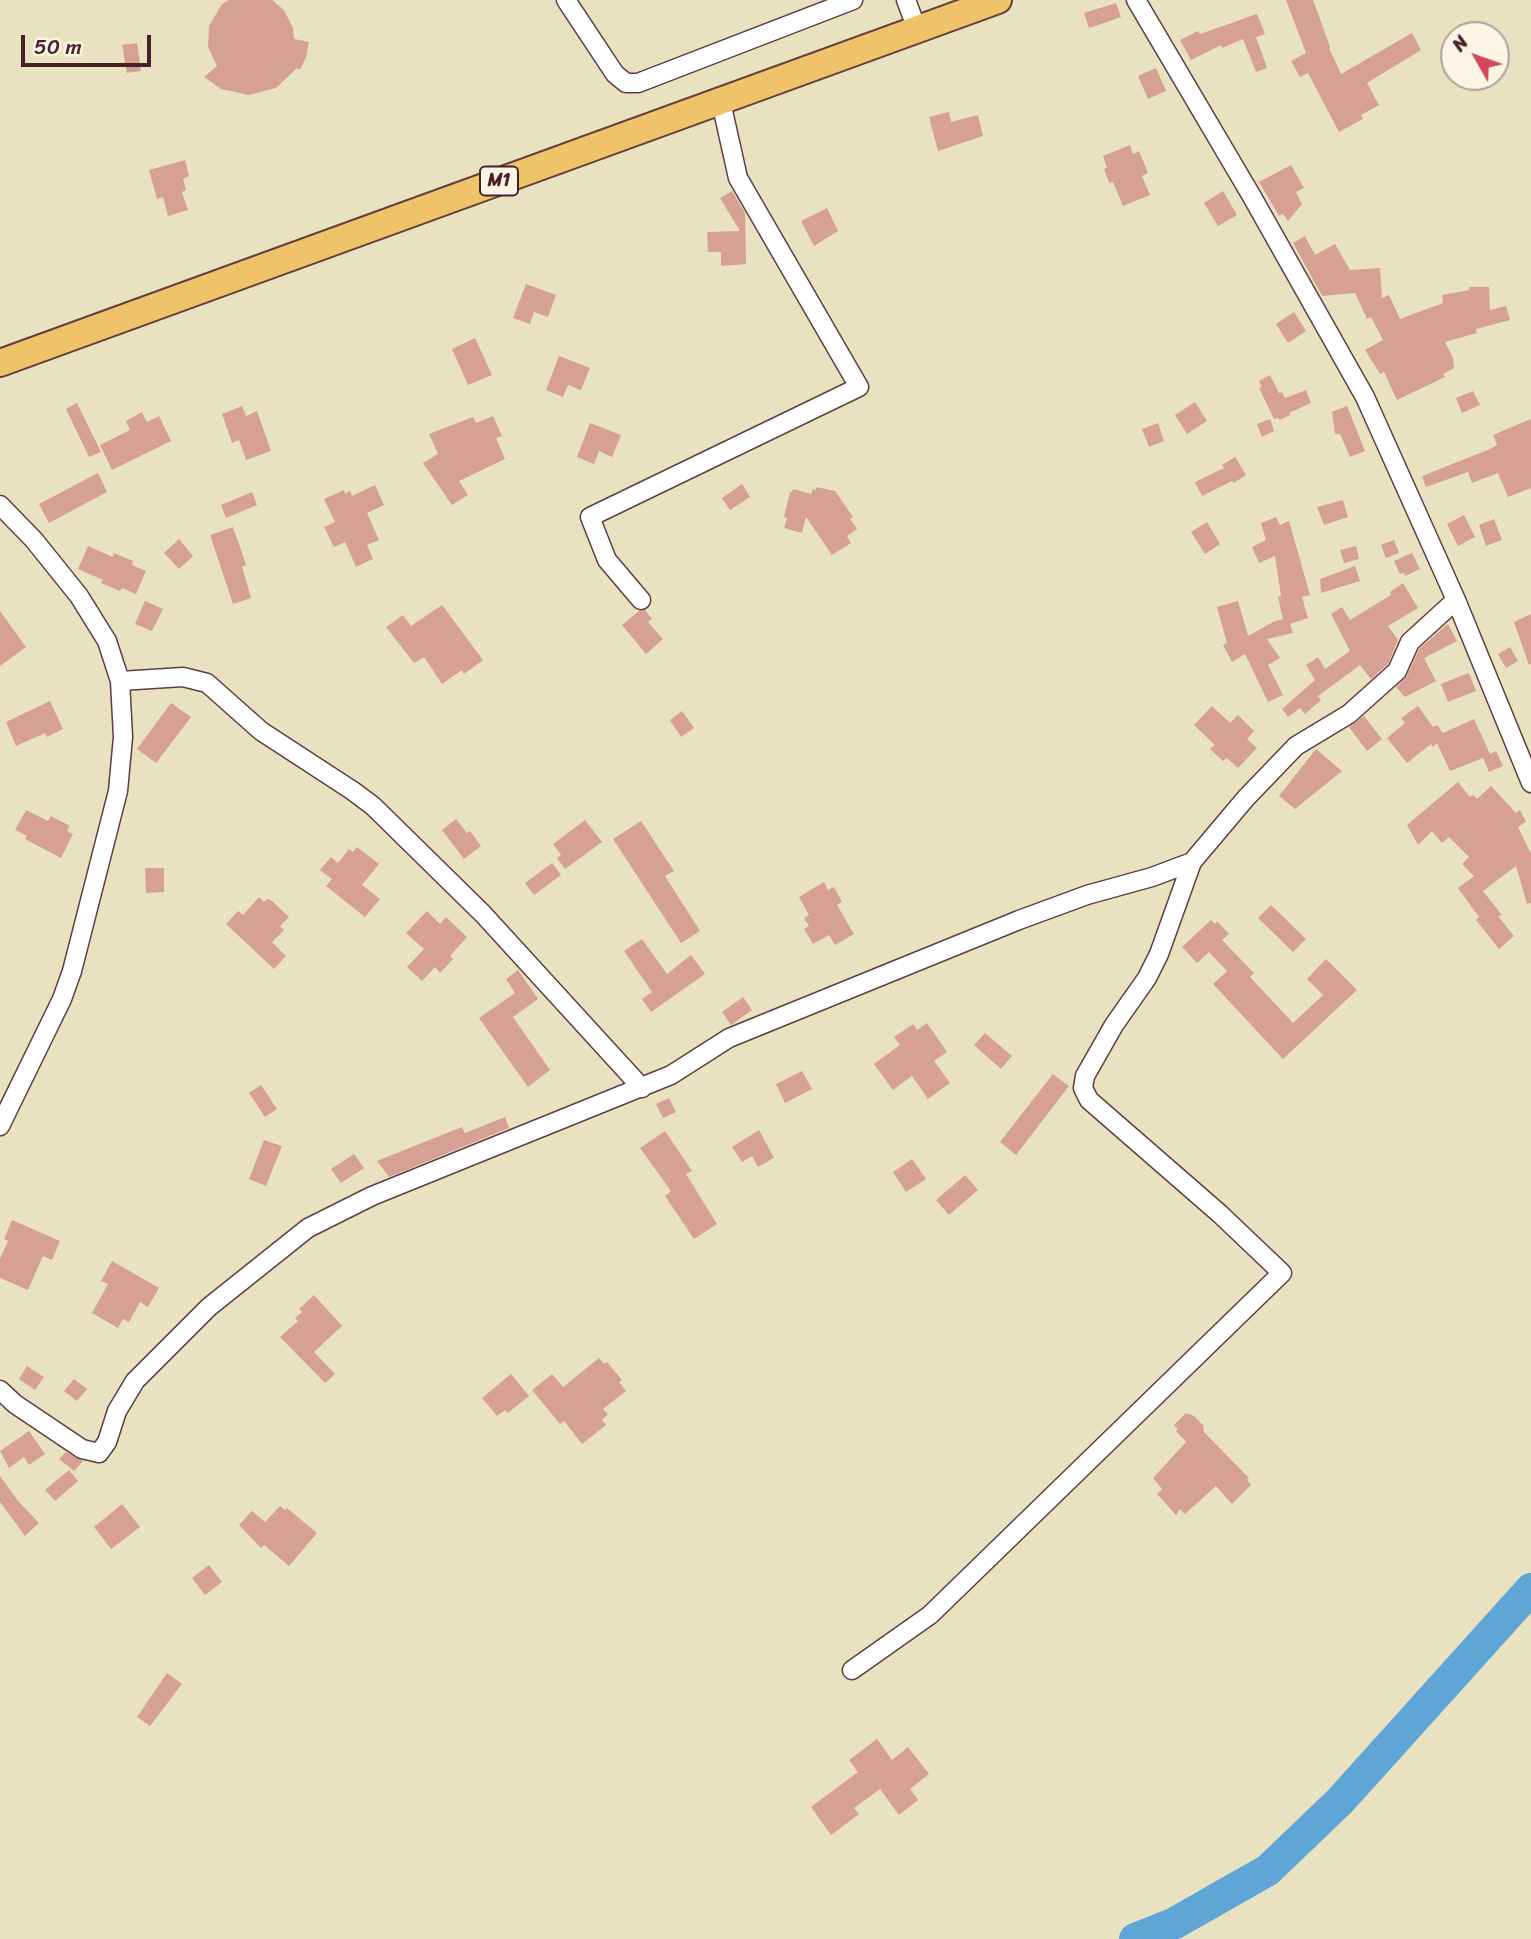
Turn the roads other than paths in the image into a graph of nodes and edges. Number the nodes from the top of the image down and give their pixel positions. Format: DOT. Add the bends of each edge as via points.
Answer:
graph roads {
  1 [pos="566,0"];
  2 [pos="853,0"];
  3 [pos="906,0"];
  4 [pos="998,0"];
  5 [pos="1136,0"];
  6 [pos="917,29"];
  7 [pos="721,102"];
  8 [pos="0,363"];
  9 [pos="0,505"];
  10 [pos="641,600"];
  11 [pos="1456,600"];
  12 [pos="120,681"];
  13 [pos="1531,783"];
  14 [pos="1192,862"];
  15 [pos="642,1088"];
  16 [pos="0,1126"];
  17 [pos="0,1391"];
  18 [pos="852,1670"];
  1 -- 2 [label="street" via="615,74 626,83 638,83"];
  3 -- 6 [label="street"];
  4 -- 6 [label="highway, M1"];
  5 -- 11 [label="street" via="1365,397"];
  6 -- 7 [label="highway, M1"];
  7 -- 8 [label="highway, M1"];
  7 -- 10 [label="street" via="738,178 859,387 590,517 607,560"];
  9 -- 12 [label="street" via="79,596 107,641"];
  11 -- 13 [label="street"];
  11 -- 14 [label="street" via="1410,642 1397,671 1349,714 1296,746"];
  12 -- 15 [label="street" via="183,677 207,683 261,731 363,798 483,914"];
  12 -- 16 [label="street" via="123,737 118,792 79,946 62,999"];
  14 -- 15 [label="street" via="1019,920 781,1016 729,1038"];
  14 -- 18 [label="street" via="1159,954 1085,1076 1083,1088 1089,1100 1282,1273 930,1615"];
  15 -- 17 [label="street" via="384,1191 308,1228 209,1307 135,1381 99,1453 82,1449"];
}
